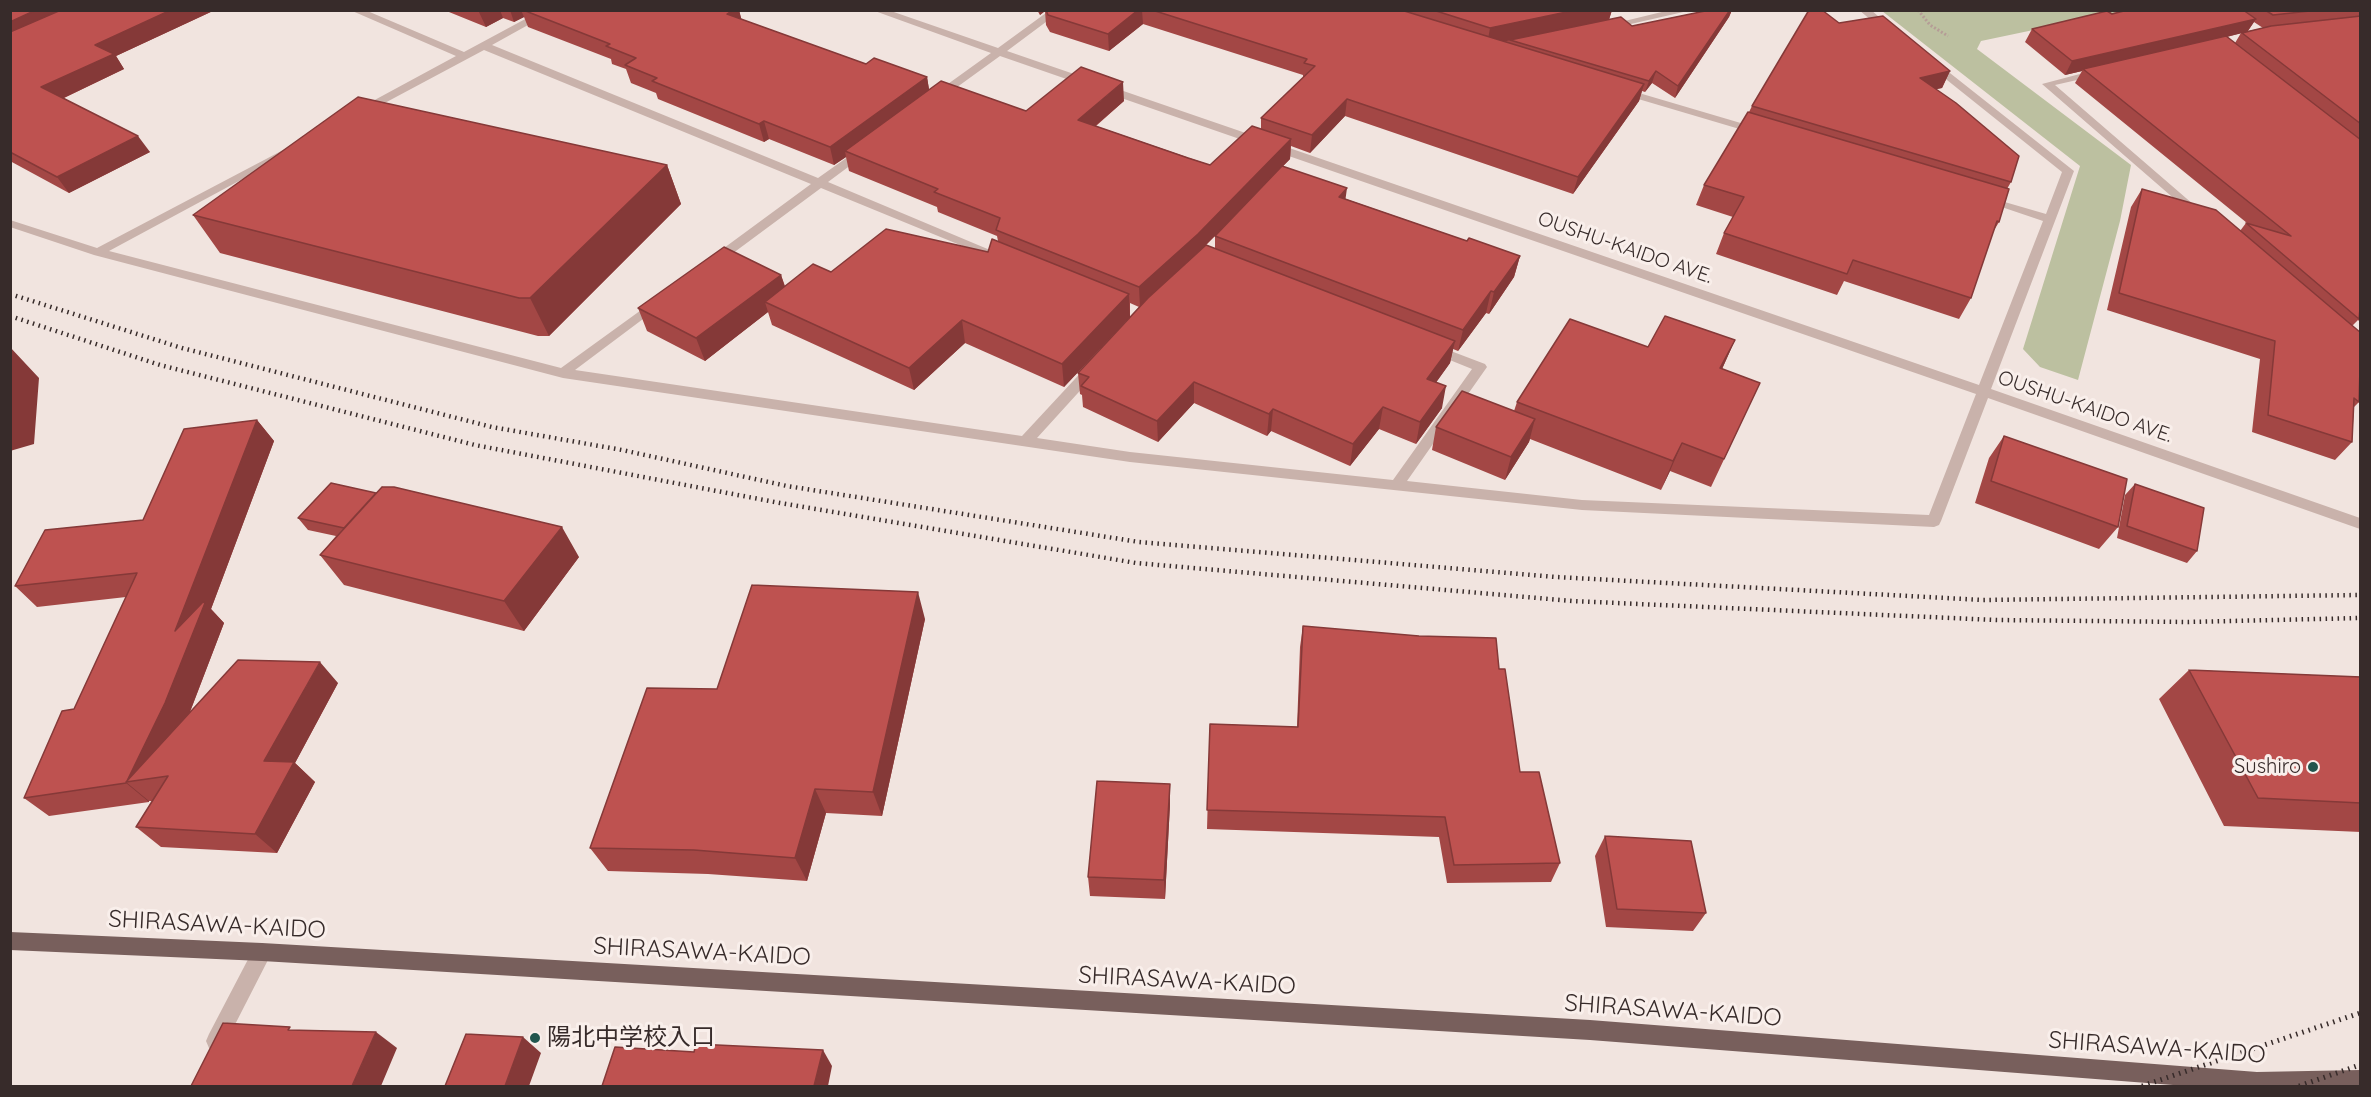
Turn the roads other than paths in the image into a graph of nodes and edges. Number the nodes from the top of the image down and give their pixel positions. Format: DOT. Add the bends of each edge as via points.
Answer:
graph roads {
  1 [pos="355,10"];
  2 [pos="550,10"];
  3 [pos="877,10"];
  4 [pos="1057,10"];
  5 [pos="1687,10"];
  6 [pos="1864,10"];
  7 [pos="1597,28"];
  8 [pos="1901,40"];
  9 [pos="484,46"];
  10 [pos="999,52"];
  11 [pos="1920,54"];
  12 [pos="465,56"];
  13 [pos="2105,71"];
  14 [pos="1610,87"];
  15 [pos="923,107"];
  16 [pos="349,118"];
  17 [pos="1767,135"];
  18 [pos="876,142"];
  19 [pos="297,146"];
  20 [pos="820,183"];
  21 [pos="1971,195"];
  22 [pos="2050,219"];
  23 [pos="2208,223"];
  24 [pos="10,224"];
  25 [pos="98,252"];
  26 [pos="1013,262"];
  27 [pos="706,267"];
  28 [pos="668,296"];
  29 [pos="1425,345"];
  30 [pos="1104,357"];
  31 [pos="563,373"];
  32 [pos="1985,392"];
  33 [pos="1027,440"];
  34 [pos="1397,484"];
  35 [pos="2361,524"];
  36 [pos="10,941"];
  37 [pos="262,952"];
  38 [pos="208,1055"];
  39 [pos="2361,1080"];
  1 -- 12 [label="street"];
  2 -- 9 [label="street"];
  3 -- 10 [label="street, OUSHU-KAIDO AVE."];
  4 -- 10 [label="street"];
  5 -- 7 [label="street"];
  6 -- 8 [label="street"];
  9 -- 12 [label="street"];
  9 -- 20 [label="street"];
  10 -- 15 [label="street"];
  10 -- 32 [label="street, OUSHU-KAIDO AVE." via="1298,161"];
  11 -- 22 [label="street" via="2068,171"];
  12 -- 16 [label="street"];
  13 -- 23 [label="street" via="2048,84"];
  14 -- 17 [label="street"];
  18 -- 20 [label="street"];
  19 -- 25 [label="street"];
  20 -- 26 [label="street"];
  20 -- 27 [label="street"];
  21 -- 22 [label="street"];
  22 -- 32 [label="street"];
  24 -- 25 [label="street"];
  25 -- 31 [label="street"];
  28 -- 31 [label="street"];
  29 -- 34 [label="street" via="1480,367"];
  30 -- 33 [label="street"];
  31 -- 33 [label="street"];
  32 -- 34 [label="street" via="1934,521 1582,505"];
  32 -- 35 [label="street, OUSHU-KAIDO AVE."];
  33 -- 34 [label="street" via="1130,457"];
  36 -- 37 [label="main road, SHIRASAWA-KAIDO"];
  37 -- 38 [label="street"];
  37 -- 39 [label="main road, SHIRASAWA-KAIDO" via="1590,1030 2257,1082"];
}
